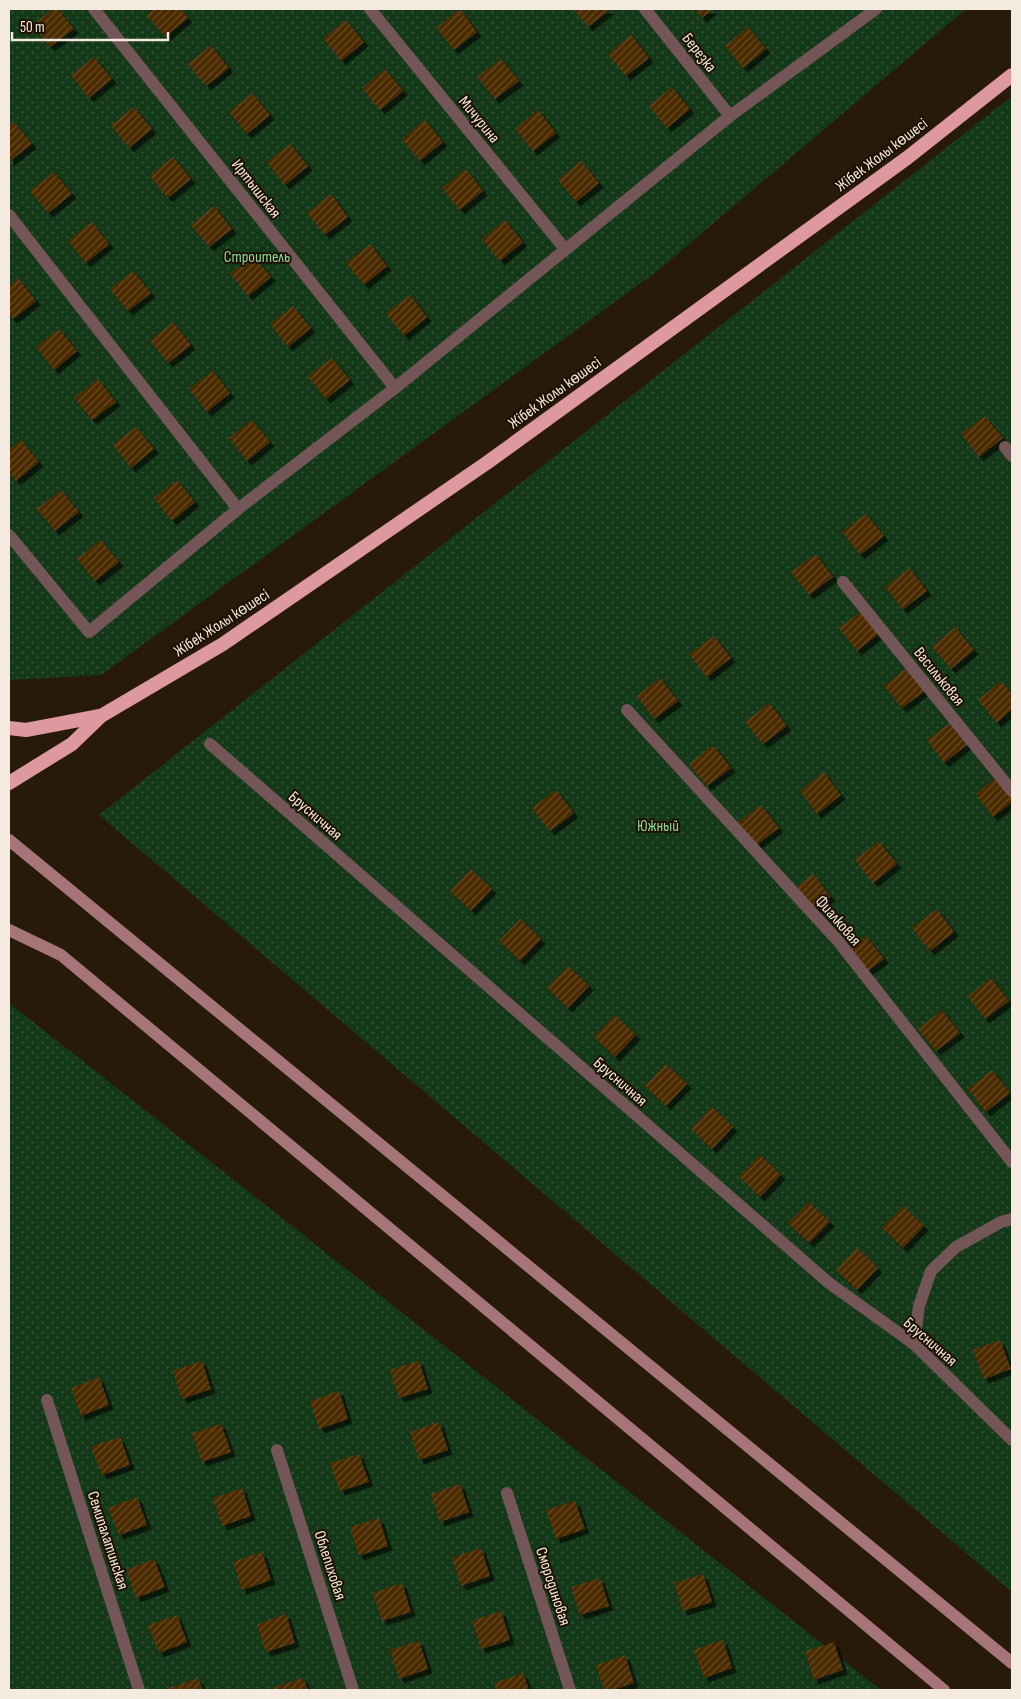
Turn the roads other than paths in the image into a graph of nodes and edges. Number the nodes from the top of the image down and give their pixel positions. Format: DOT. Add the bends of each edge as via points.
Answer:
graph roads {
  1 [pos="94,9"];
  2 [pos="370,9"];
  3 [pos="645,9"];
  4 [pos="876,9"];
  5 [pos="1012,75"];
  6 [pos="730,116"];
  7 [pos="9,214"];
  8 [pos="565,249"];
  9 [pos="395,388"];
  10 [pos="238,509"];
  11 [pos="9,534"];
  12 [pos="843,582"];
  13 [pos="627,710"];
  14 [pos="101,716"];
  15 [pos="9,728"];
  16 [pos="210,744"];
  17 [pos="9,783"];
  18 [pos="1012,791"];
  19 [pos="9,840"];
  20 [pos="9,930"];
  21 [pos="1012,1162"];
  22 [pos="1012,1218"];
  23 [pos="914,1344"];
  24 [pos="47,1400"];
  25 [pos="1012,1440"];
  26 [pos="277,1450"];
  27 [pos="507,1492"];
  28 [pos="1012,1663"];
  29 [pos="139,1690"];
  30 [pos="354,1690"];
  31 [pos="570,1690"];
  32 [pos="944,1690"];
  1 -- 9 [label="street, Иртышская"];
  2 -- 8 [label="street, Мичурина"];
  3 -- 6 [label="street, Березка"];
  4 -- 6 [label="street"];
  5 -- 14 [label="highway, Жібек Жолы көшесі" via="907,158 488,462 223,644"];
  6 -- 8 [label="street"];
  7 -- 10 [label="street"];
  8 -- 9 [label="street"];
  9 -- 10 [label="street"];
  10 -- 11 [label="street" via="89,632"];
  12 -- 18 [label="street, Васильковая"];
  13 -- 21 [label="street, Фиалковая" via="838,941"];
  14 -- 15 [label="highway, Жібек Жолы көшесі" via="26,730"];
  14 -- 17 [label="highway, Жібек Жолы көшесі" via="72,744"];
  16 -- 23 [label="street, Брусничная" via="829,1283"];
  19 -- 28 [label="main road"];
  20 -- 32 [label="main road" via="61,955"];
  22 -- 23 [label="street" via="956,1247 931,1271 919,1306"];
  23 -- 25 [label="street, Брусничная"];
  24 -- 29 [label="street, Семипалатинская"];
  26 -- 30 [label="street, Облепиховая"];
  27 -- 31 [label="street, Смородиновая"];
}
